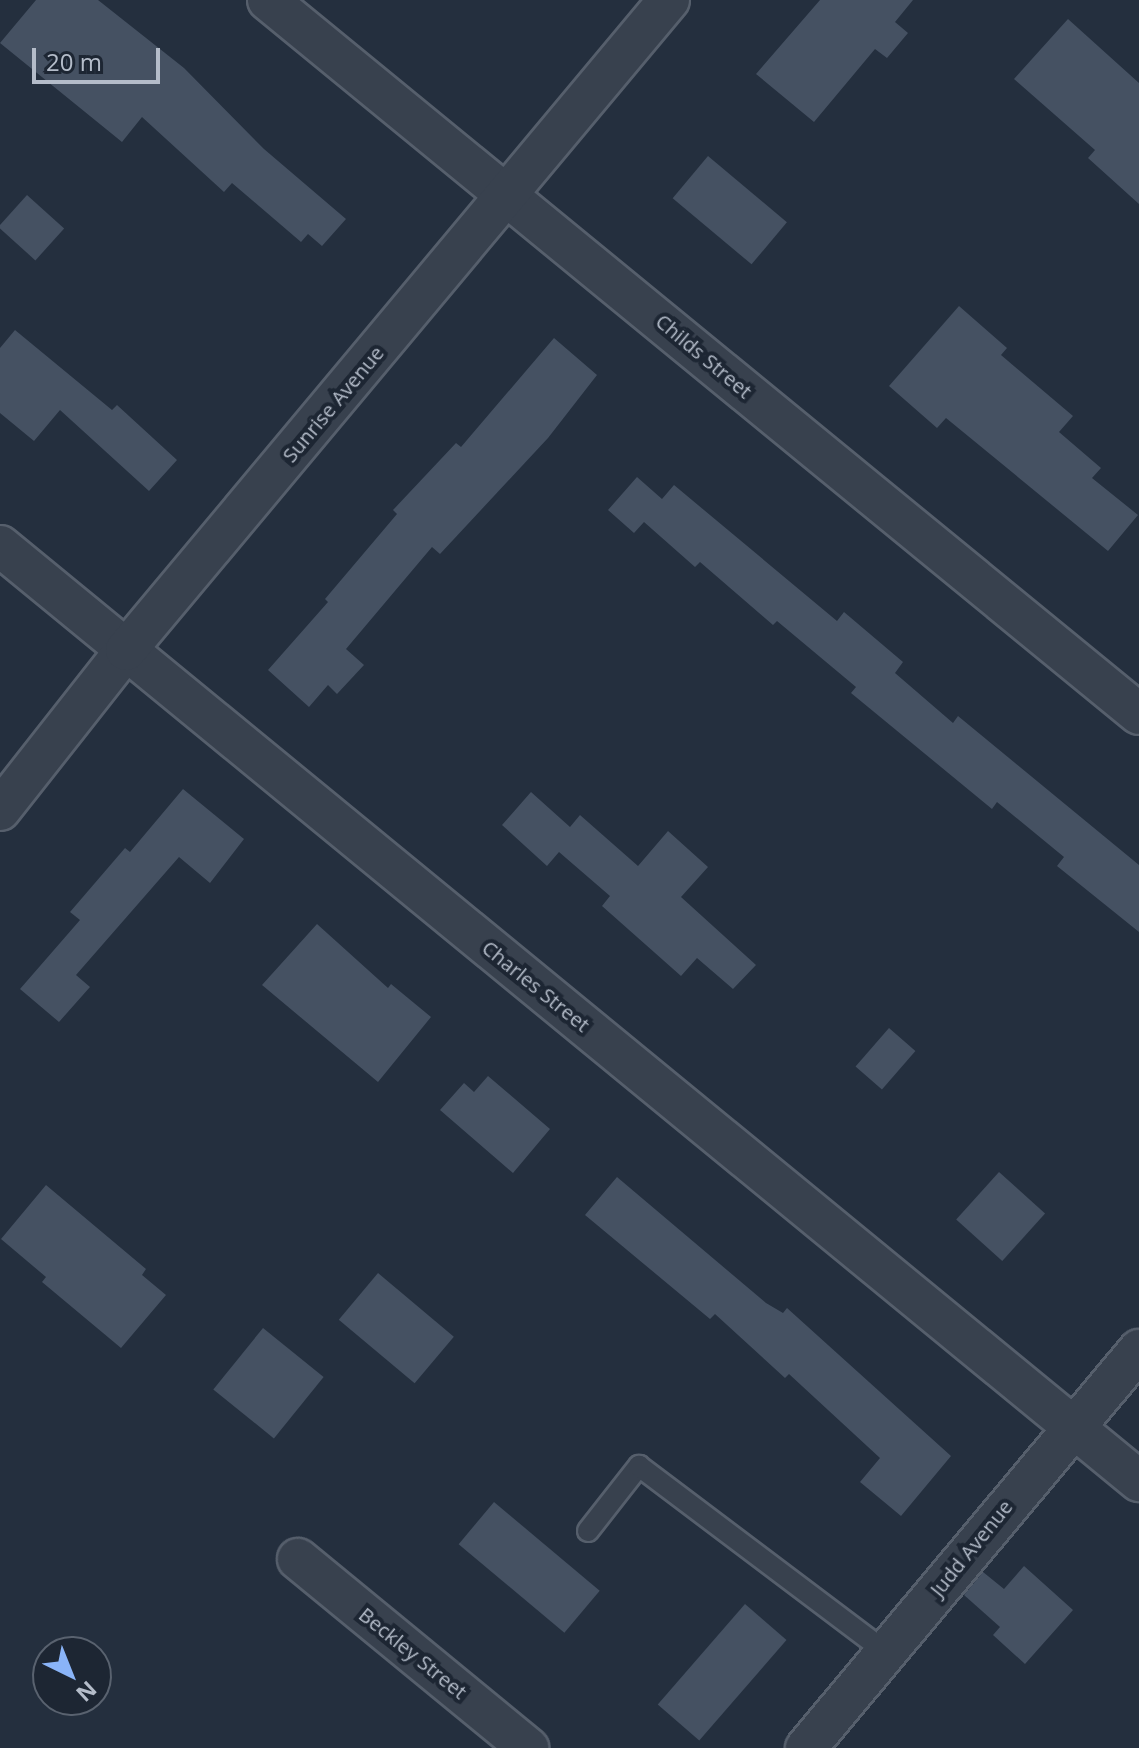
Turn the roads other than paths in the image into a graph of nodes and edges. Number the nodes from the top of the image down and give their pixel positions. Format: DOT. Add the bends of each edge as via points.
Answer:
graph roads {
  1 [pos="268,0"];
  2 [pos="669,0"];
  3 [pos="508,195"];
  4 [pos="0,546"];
  5 [pos="126,650"];
  6 [pos="1139,714"];
  7 [pos="0,810"];
  8 [pos="1139,1350"];
  9 [pos="1072,1426"];
  10 [pos="1139,1481"];
  11 [pos="588,1531"];
  12 [pos="298,1559"];
  13 [pos="886,1652"];
  14 [pos="528,1748"];
  15 [pos="806,1748"];
  1 -- 3 [label="street, Childs Street"];
  2 -- 3 [label="street, Sunrise Avenue"];
  3 -- 5 [label="street, Sunrise Avenue"];
  3 -- 6 [label="street, Childs Street"];
  4 -- 5 [label="street, Charles Street"];
  5 -- 7 [label="street, Sunrise Avenue"];
  5 -- 9 [label="street, Charles Street"];
  8 -- 9 [label="street, Judd Avenue"];
  9 -- 10 [label="street, Charles Street"];
  9 -- 13 [label="street, Judd Avenue"];
  11 -- 13 [label="lane" via="639,1466"];
  12 -- 14 [label="street, Beckley Street"];
  13 -- 15 [label="street, Judd Avenue"];
}
